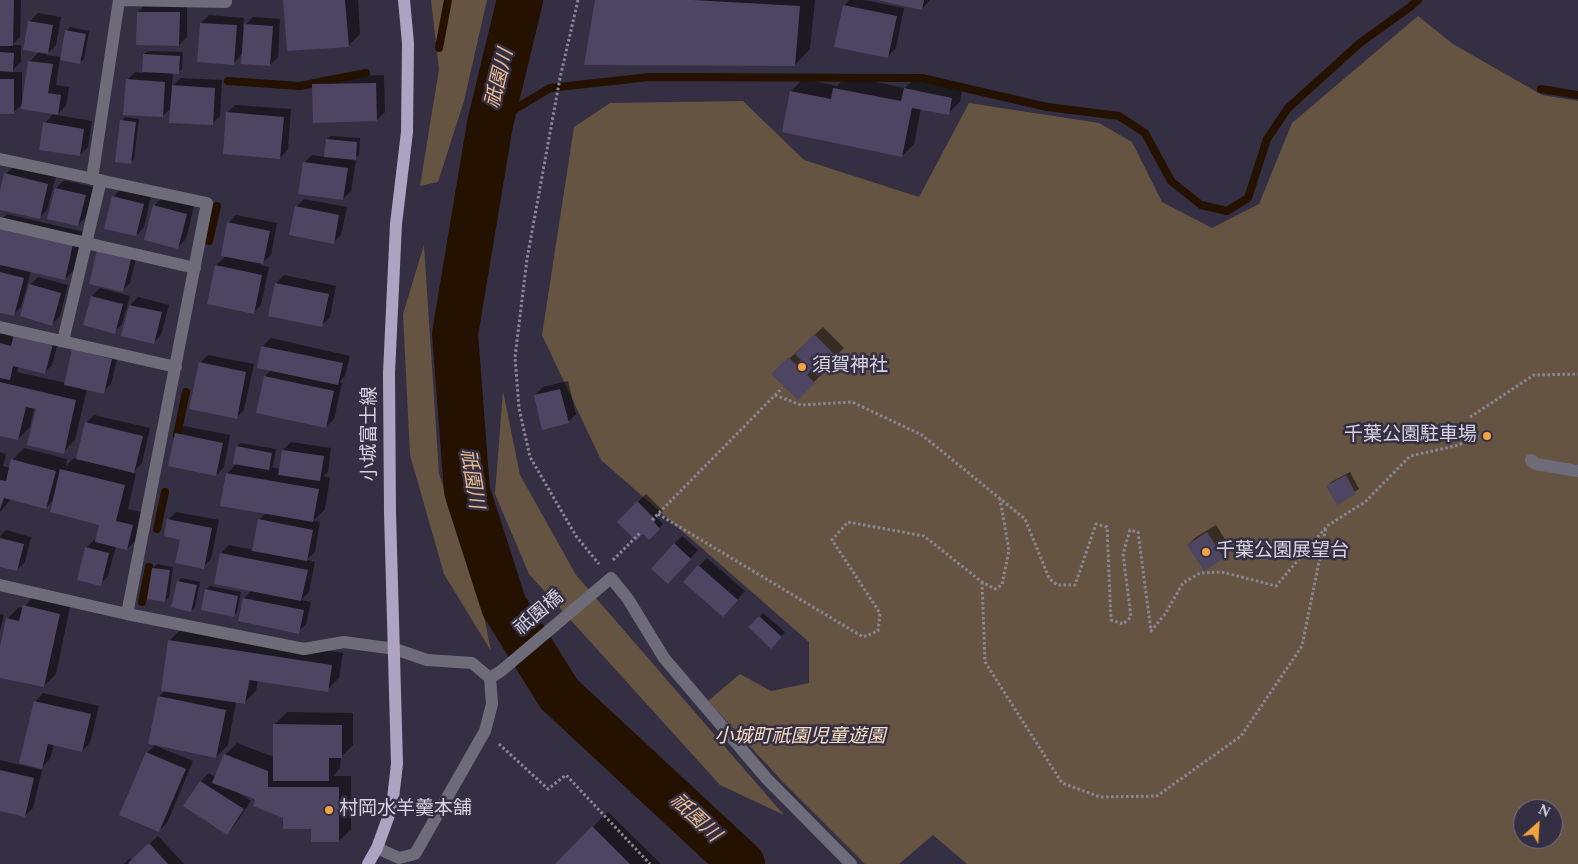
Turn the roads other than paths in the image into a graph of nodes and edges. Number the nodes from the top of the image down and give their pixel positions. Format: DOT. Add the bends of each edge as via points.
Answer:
graph roads {
  1 [pos="119,0"];
  2 [pos="404,0"];
  3 [pos="226,2"];
  4 [pos="0,159"];
  5 [pos="97,180"];
  6 [pos="0,223"];
  7 [pos="86,242"];
  8 [pos="195,268"];
  9 [pos="0,327"];
  10 [pos="63,341"];
  11 [pos="176,367"];
  12 [pos="1531,460"];
  13 [pos="1578,471"];
  14 [pos="0,585"];
  15 [pos="127,614"];
  16 [pos="395,649"];
  17 [pos="495,675"];
  18 [pos="378,848"];
  19 [pos="368,864"];
  20 [pos="851,864"];
  1 -- 3 [label="street"];
  1 -- 5 [label="street"];
  2 -- 16 [label="main road, 小城富士線" via="408,43 407,132 396,224 389,373"];
  4 -- 5 [label="street"];
  5 -- 7 [label="street"];
  5 -- 8 [label="street" via="207,203"];
  6 -- 7 [label="street"];
  7 -- 8 [label="street"];
  7 -- 10 [label="street"];
  8 -- 11 [label="street"];
  9 -- 10 [label="street"];
  10 -- 11 [label="street"];
  11 -- 15 [label="street"];
  12 -- 13 [label="street" via="1536,464"];
  14 -- 15 [label="street"];
  15 -- 16 [label="street" via="304,648 344,642"];
  16 -- 17 [label="street" via="427,660 472,663"];
  16 -- 18 [label="main road, 小城富士線" via="396,764 392,807"];
  17 -- 18 [label="street" via="485,731 415,854 399,858"];
  17 -- 20 [label="street, 祇園橋" via="607,582 628,599 670,665 767,780"];
  18 -- 19 [label="main road, 小城富士線"];
}
